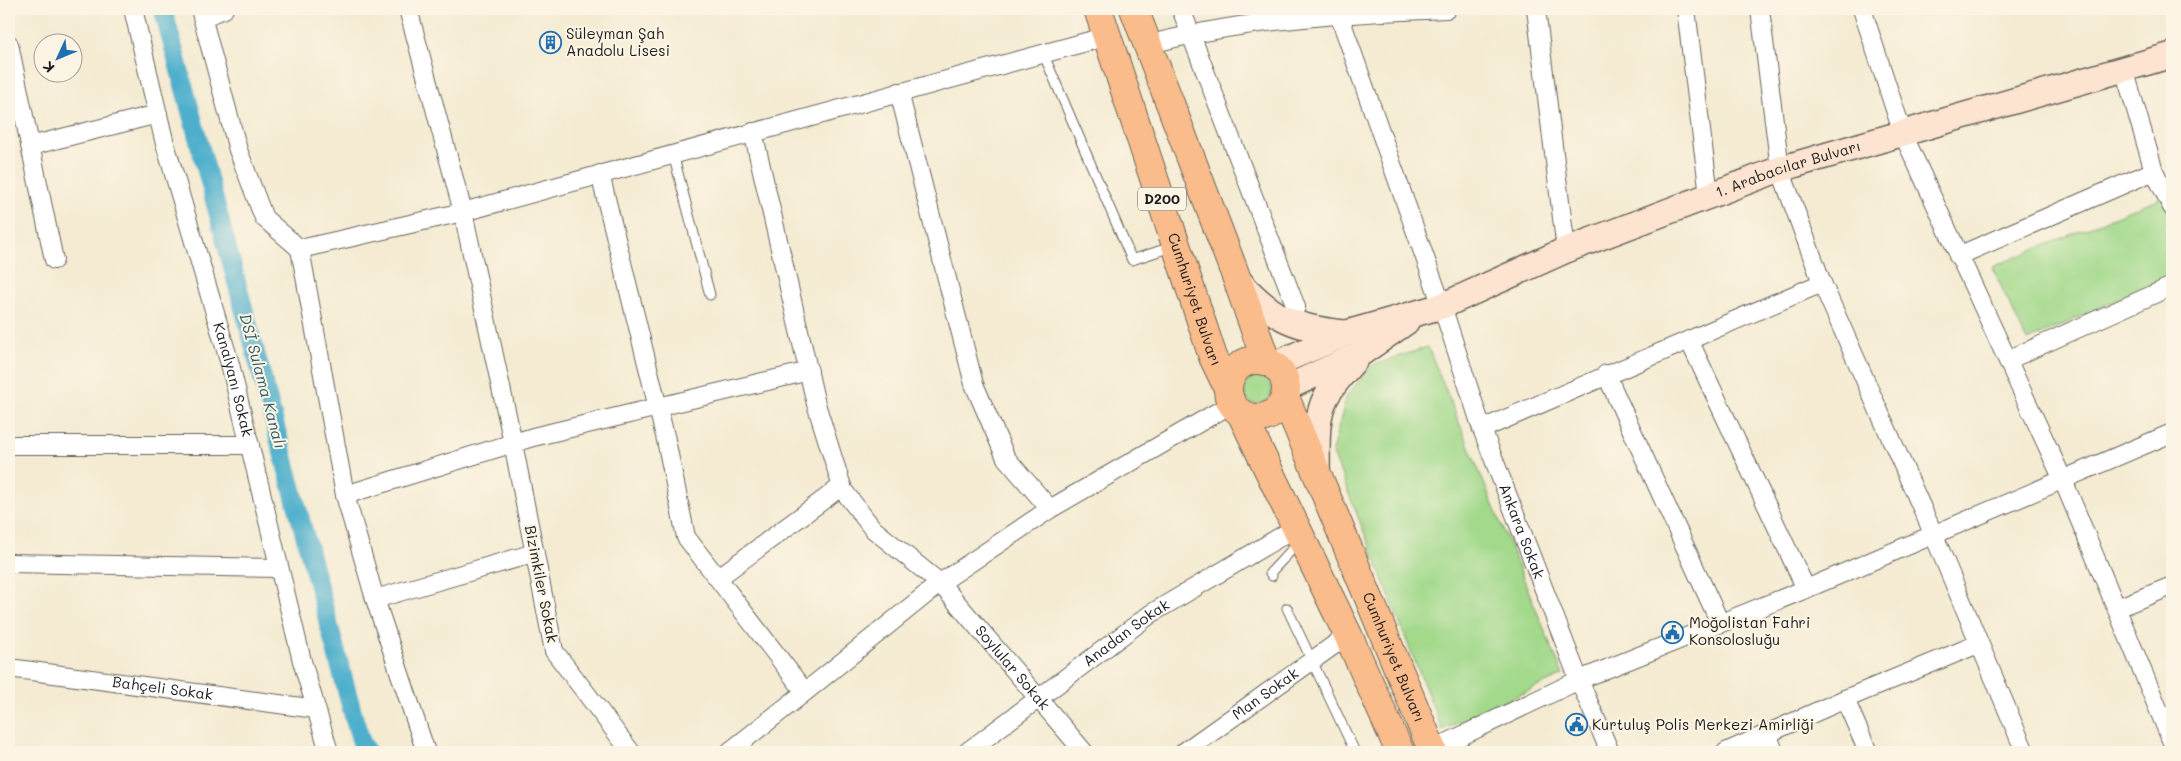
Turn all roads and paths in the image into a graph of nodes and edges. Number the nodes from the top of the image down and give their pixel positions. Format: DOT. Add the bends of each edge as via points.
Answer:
graph roads {
  1 [pos="133,9"];
  2 [pos="224,9"];
  3 [pos="408,9"];
  4 [pos="1098,9"];
  5 [pos="1134,9"];
  6 [pos="1181,9"];
  7 [pos="1447,9"];
  8 [pos="1536,9"];
  9 [pos="1686,9"];
  10 [pos="1760,9"];
  11 [pos="1862,9"];
  12 [pos="1338,11"];
  13 [pos="202,13"];
  14 [pos="1190,34"];
  15 [pos="1108,36"];
  16 [pos="9,44"];
  17 [pos="1147,45"];
  18 [pos="1043,53"];
  19 [pos="2172,55"];
  20 [pos="2124,69"];
  21 [pos="899,92"];
  22 [pos="15,105"];
  23 [pos="158,114"];
  24 [pos="753,132"];
  25 [pos="1903,134"];
  26 [pos="30,146"];
  27 [pos="673,154"];
  28 [pos="1780,169"];
  29 [pos="2154,171"];
  30 [pos="600,174"];
  31 [pos="1710,194"];
  32 [pos="2172,207"];
  33 [pos="463,212"];
  34 [pos="1177,245"];
  35 [pos="300,249"];
  36 [pos="1566,250"];
  37 [pos="1958,256"];
  38 [pos="54,260"];
  39 [pos="1237,280"];
  40 [pos="1822,283"];
  41 [pos="2172,286"];
  42 [pos="710,295"];
  43 [pos="1442,306"];
  44 [pos="1296,307"];
  45 [pos="1416,315"];
  46 [pos="1347,334"];
  47 [pos="1689,340"];
  48 [pos="1360,354"];
  49 [pos="2008,360"];
  50 [pos="809,371"];
  51 [pos="1606,374"];
  52 [pos="1277,378"];
  53 [pos="1234,401"];
  54 [pos="658,407"];
  55 [pos="1482,429"];
  56 [pos="2172,433"];
  57 [pos="513,443"];
  58 [pos="250,445"];
  59 [pos="9,446"];
  60 [pos="1317,476"];
  61 [pos="2063,480"];
  62 [pos="842,486"];
  63 [pos="345,495"];
  64 [pos="1050,509"];
  65 [pos="1933,533"];
  66 [pos="1298,534"];
  67 [pos="535,553"];
  68 [pos="9,562"];
  69 [pos="279,568"];
  70 [pos="1272,576"];
  71 [pos="718,578"];
  72 [pos="940,583"];
  73 [pos="2172,586"];
  74 [pos="1806,589"];
  75 [pos="374,599"];
  76 [pos="1287,608"];
  77 [pos="2117,608"];
  78 [pos="1720,624"];
  79 [pos="1348,635"];
  80 [pos="1978,644"];
  81 [pos="1312,660"];
  82 [pos="9,668"];
  83 [pos="1579,680"];
  84 [pos="805,692"];
  85 [pos="1038,698"];
  86 [pos="1845,699"];
  87 [pos="316,709"];
  88 [pos="1768,735"];
  89 [pos="2172,742"];
  90 [pos="1432,751"];
  91 [pos="329,752"];
  92 [pos="426,752"];
  93 [pos="632,752"];
  94 [pos="730,752"];
  95 [pos="967,752"];
  96 [pos="1084,752"];
  97 [pos="1184,752"];
  98 [pos="1355,752"];
  99 [pos="1400,752"];
  100 [pos="1610,752"];
  101 [pos="1726,752"];
  102 [pos="1774,752"];
  103 [pos="1868,752"];
  104 [pos="2025,752"];
  1 -- 23 [label="street, Kanalyanı Sokak"];
  2 -- 13 [label="street"];
  3 -- 33 [label="street, Bizimkiler Sokak"];
  4 -- 15 [label="main road, Cumhuriyet Bulvarı / D200"];
  5 -- 17 [label="main road, Cumhuriyet Bulvarı"];
  6 -- 14 [label="street"];
  7 -- 12 [label="street"];
  8 -- 36 [label="street"];
  9 -- 31 [label="street"];
  10 -- 28 [label="street"];
  11 -- 25 [label="street"];
  12 -- 14 [label="street"];
  12 -- 43 [label="street, Ankara Sokak"];
  13 -- 35 [label="street" via="238,150 264,218"];
  14 -- 17 [label="street"];
  14 -- 44 [label="street"];
  15 -- 18 [label="street"];
  15 -- 34 [label="main road, Cumhuriyet Bulvarı / D200"];
  16 -- 22 [label="street"];
  17 -- 39 [label="main road, Cumhuriyet Bulvarı"];
  18 -- 21 [label="street"];
  18 -- 34 [label="lane" via="1132,260"];
  19 -- 20 [label="main road, 1. Arabacılar Bulvarı"];
  20 -- 25 [label="main road, 1. Arabacılar Bulvarı"];
  20 -- 29 [label="street"];
  21 -- 24 [label="street"];
  21 -- 64 [label="street" via="974,384 1006,458"];
  22 -- 26 [label="street"];
  23 -- 26 [label="street"];
  23 -- 58 [label="street, Kanalyanı Sokak"];
  24 -- 27 [label="street"];
  24 -- 50 [label="street, Soylular Sokak"];
  25 -- 28 [label="main road, 1. Arabacılar Bulvarı"];
  25 -- 37 [label="street"];
  26 -- 38 [label="street"];
  27 -- 30 [label="street"];
  27 -- 42 [label="lane"];
  28 -- 31 [label="main road, 1. Arabacılar Bulvarı"];
  28 -- 40 [label="street"];
  29 -- 32 [label="street"];
  29 -- 37 [label="street"];
  30 -- 33 [label="street"];
  30 -- 54 [label="street"];
  31 -- 36 [label="main road, 1. Arabacılar Bulvarı"];
  33 -- 35 [label="street"];
  33 -- 57 [label="street, Bizimkiler Sokak"];
  34 -- 53 [label="main road, Cumhuriyet Bulvarı / D200" via="1213,357"];
  35 -- 63 [label="street"];
  36 -- 43 [label="main road, 1. Arabacılar Bulvarı"];
  37 -- 49 [label="street"];
  39 -- 46 [label="main road" via="1254,299 1290,322 1311,329"];
  39 -- 52 [label="main road, Cumhuriyet Bulvarı"];
  40 -- 47 [label="street"];
  40 -- 65 [label="street"];
  41 -- 49 [label="street"];
  43 -- 45 [label="main road, 1. Arabacılar Bulvarı"];
  43 -- 55 [label="street, Ankara Sokak"];
  45 -- 46 [label="main road, 1. Arabacılar Bulvarı" via="1388,320"];
  45 -- 48 [label="main road, 1. Arabacılar Bulvarı"];
  46 -- 52 [label="main road, 1. Arabacılar Bulvarı"];
  47 -- 51 [label="street"];
  47 -- 74 [label="street"];
  48 -- 52 [label="main road, 1. Arabacılar Bulvarı"];
  48 -- 60 [label="main road" via="1325,398 1319,422"];
  49 -- 61 [label="street"];
  50 -- 54 [label="street"];
  50 -- 62 [label="street, Soylular Sokak"];
  51 -- 55 [label="street"];
  51 -- 78 [label="street"];
  52 -- 53 [label="main road" via="1248,362 1240,366 1234,372"];
  52 -- 53 [label="main road" via="1278,410 1270,415 1250,417"];
  52 -- 60 [label="main road, Cumhuriyet Bulvarı"];
  53 -- 64 [label="street"];
  53 -- 66 [label="main road, Cumhuriyet Bulvarı"];
  54 -- 57 [label="street"];
  54 -- 71 [label="street" via="686,537"];
  55 -- 83 [label="street, Ankara Sokak"];
  56 -- 61 [label="street"];
  57 -- 63 [label="street"];
  57 -- 67 [label="street, Bizimkiler Sokak"];
  58 -- 59 [label="street"];
  58 -- 69 [label="street, Kanalyanı Sokak"];
  60 -- 90 [label="main road, Cumhuriyet Bulvarı"];
  61 -- 65 [label="street"];
  61 -- 77 [label="street"];
  62 -- 71 [label="street"];
  62 -- 72 [label="street, Soylular Sokak" via="873,529"];
  63 -- 75 [label="street"];
  64 -- 72 [label="street"];
  65 -- 74 [label="street"];
  65 -- 80 [label="street"];
  66 -- 70 [label="lane" via="1270,573"];
  66 -- 79 [label="main road, Cumhuriyet Bulvarı"];
  66 -- 85 [label="street, Anadan Sokak" via="1152,613"];
  67 -- 75 [label="street"];
  67 -- 93 [label="street, Bizimkiler Sokak" via="554,651"];
  68 -- 69 [label="street"];
  69 -- 87 [label="street, Kanalyanı Sokak"];
  71 -- 84 [label="street"];
  72 -- 84 [label="street"];
  72 -- 85 [label="street, Soylular Sokak"];
  73 -- 77 [label="street"];
  74 -- 78 [label="street"];
  75 -- 92 [label="street"];
  76 -- 81 [label="lane"];
  77 -- 89 [label="street"];
  78 -- 83 [label="street"];
  79 -- 81 [label="street, Man Sokak"];
  79 -- 99 [label="main road, Cumhuriyet Bulvarı"];
  80 -- 86 [label="street"];
  80 -- 104 [label="street"];
  81 -- 97 [label="street, Man Sokak"];
  81 -- 98 [label="lane"];
  82 -- 87 [label="street, Bahçeli Sokak"];
  83 -- 90 [label="street"];
  83 -- 100 [label="street, Ankara Sokak"];
  84 -- 94 [label="street"];
  85 -- 95 [label="street, Anadan Sokak"];
  85 -- 96 [label="street, Soylular Sokak"];
  86 -- 88 [label="street"];
  86 -- 103 [label="street"];
  87 -- 91 [label="street, Kanalyanı Sokak"];
  88 -- 101 [label="street"];
  88 -- 102 [label="street"];
}
